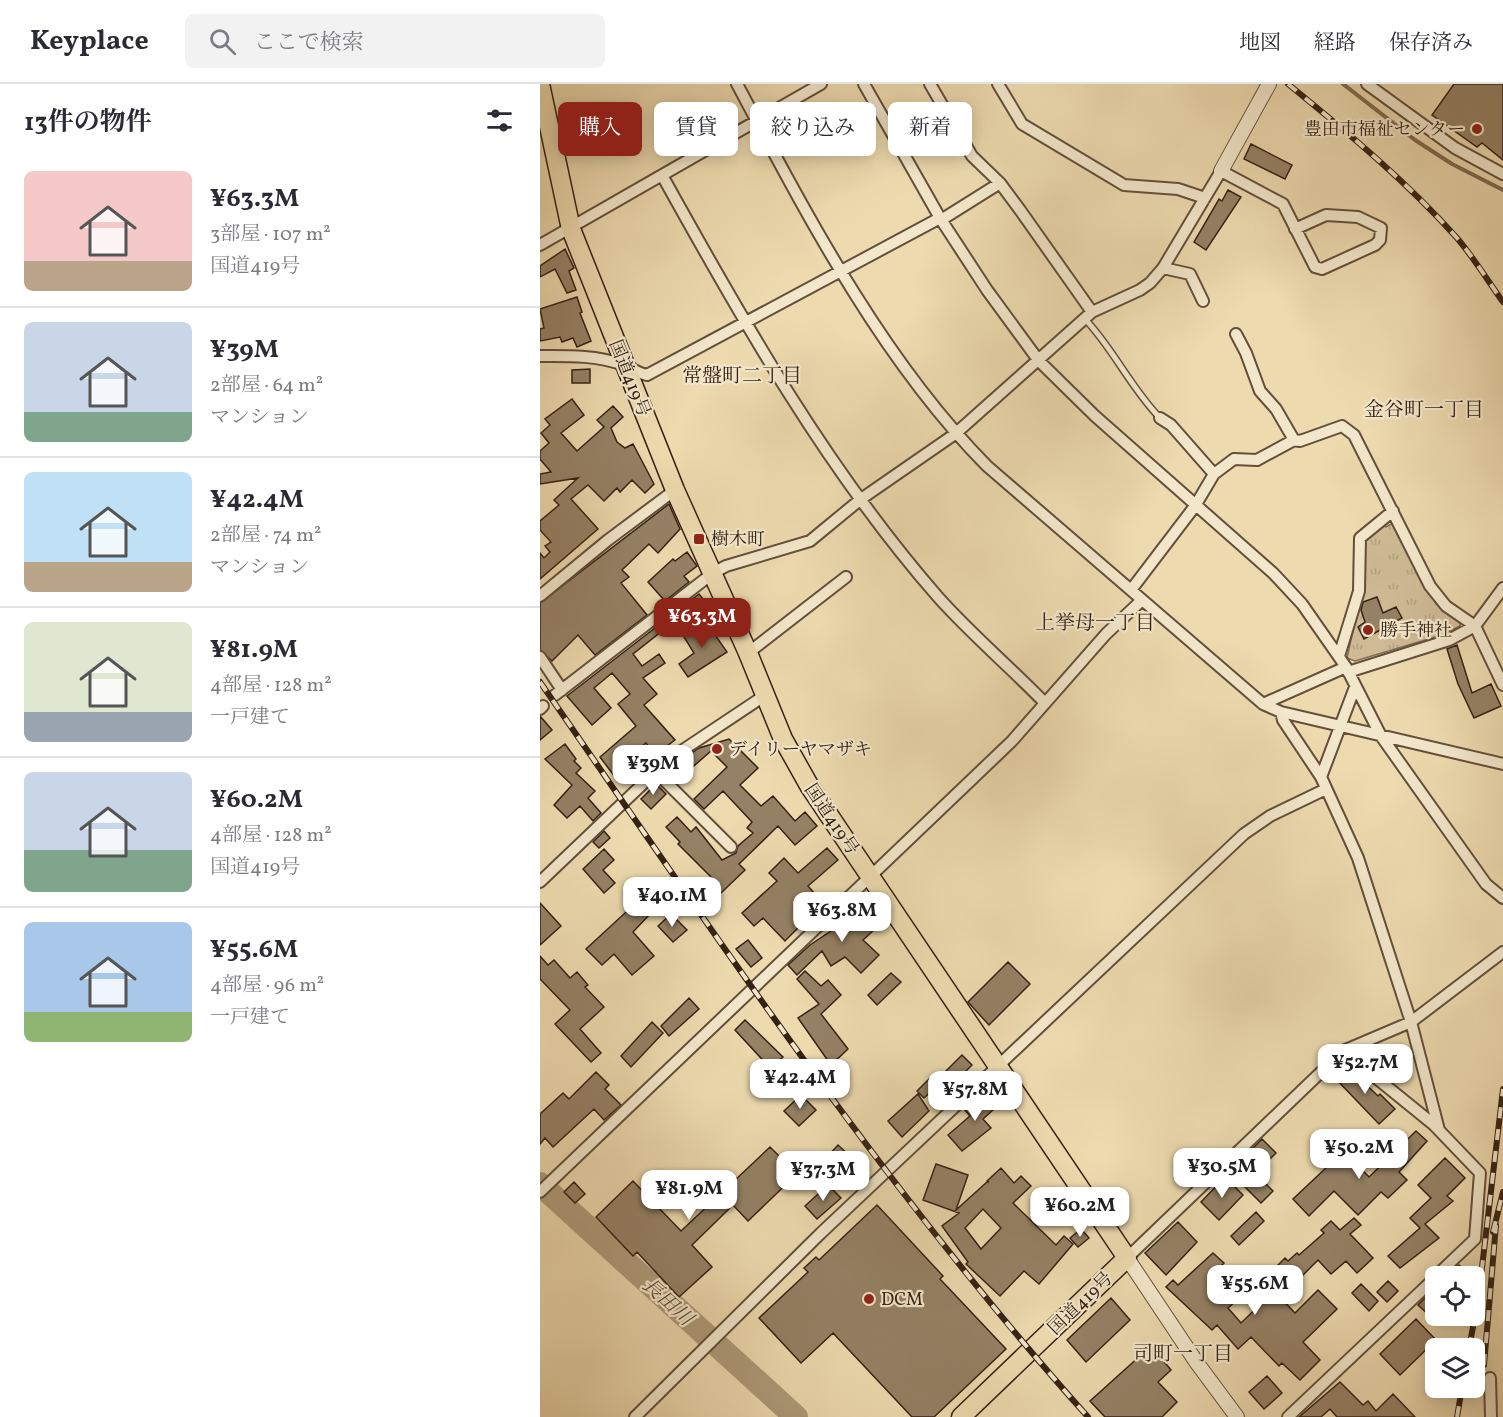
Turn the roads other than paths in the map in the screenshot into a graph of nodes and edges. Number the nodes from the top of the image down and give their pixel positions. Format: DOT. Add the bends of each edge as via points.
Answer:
graph roads {
  1 [pos="540,84"];
  2 [pos="737,84"];
  3 [pos="821,84"];
  4 [pos="864,84"];
  5 [pos="930,84"];
  6 [pos="998,84"];
  7 [pos="1367,84"];
  8 [pos="1267,85"];
  9 [pos="790,102"];
  10 [pos="750,108"];
  11 [pos="750,125"];
  12 [pos="777,156"];
  13 [pos="1221,171"];
  14 [pos="1503,174"];
  15 [pos="663,177"];
  16 [pos="1000,183"];
  17 [pos="1205,198"];
  18 [pos="940,219"];
  19 [pos="571,229"];
  20 [pos="1295,229"];
  21 [pos="540,245"];
  22 [pos="1163,268"];
  23 [pos="842,270"];
  24 [pos="1203,301"];
  25 [pos="1088,315"];
  26 [pos="743,321"];
  27 [pos="1236,334"];
  28 [pos="540,356"];
  29 [pos="1039,361"];
  30 [pos="623,364"];
  31 [pos="1160,418"];
  32 [pos="955,434"];
  33 [pos="1294,441"];
  34 [pos="1214,474"];
  35 [pos="675,490"];
  36 [pos="861,499"];
  37 [pos="1195,506"];
  38 [pos="1393,511"];
  39 [pos="713,573"];
  40 [pos="846,577"];
  41 [pos="1503,588"];
  42 [pos="1131,590"];
  43 [pos="540,596"];
  44 [pos="1142,600"];
  45 [pos="1474,626"];
  46 [pos="748,653"];
  47 [pos="1339,656"];
  48 [pos="540,657"];
  49 [pos="1347,669"];
  50 [pos="1503,685"];
  51 [pos="1355,687"];
  52 [pos="764,696"];
  53 [pos="1044,702"];
  54 [pos="1263,704"];
  55 [pos="1281,712"];
  56 [pos="1340,726"];
  57 [pos="1381,736"];
  58 [pos="1503,764"];
  59 [pos="656,772"];
  60 [pos="1322,777"];
  61 [pos="1326,789"];
  62 [pos="731,847"];
  63 [pos="872,877"];
  64 [pos="540,882"];
  65 [pos="1503,897"];
  66 [pos="1503,952"];
  67 [pos="1411,1022"];
  68 [pos="1343,1051"];
  69 [pos="999,1064"];
  70 [pos="1439,1130"];
  71 [pos="540,1192"];
  72 [pos="1127,1258"];
  73 [pos="1447,1266"];
  74 [pos="1425,1287"];
  75 [pos="1490,1378"];
  76 [pos="1233,1416"];
  77 [pos="635,1417"];
  78 [pos="961,1417"];
  79 [pos="1288,1417"];
  80 [pos="1491,1417"];
  1 -- 19 [label="highway, 国道419号"];
  2 -- 10 [label="street"];
  3 -- 9 [label="street"];
  4 -- 18 [label="street"];
  5 -- 16 [label="street" via="972,156"];
  6 -- 17 [label="street" via="1022,124 1124,185 1178,189"];
  7 -- 14 [label="street" via="1455,148"];
  8 -- 13 [label="street"];
  11 -- 15 [label="street"];
  12 -- 23 [label="street"];
  13 -- 17 [label="street"];
  13 -- 20 [label="street" via="1283,204"];
  15 -- 19 [label="street"];
  15 -- 26 [label="street"];
  16 -- 18 [label="street"];
  16 -- 25 [label="street"];
  17 -- 22 [label="street"];
  18 -- 23 [label="street"];
  18 -- 29 [label="street"];
  19 -- 21 [label="street"];
  19 -- 30 [label="highway, 国道419号"];
  20 -- 20 [label="street" via="1315,267 1322,269 1375,245 1380,240 1381,228 1358,217 1326,215"];
  22 -- 24 [label="street" via="1190,274"];
  22 -- 25 [label="street" via="1140,290"];
  23 -- 26 [label="street"];
  23 -- 32 [label="street" via="899,359"];
  25 -- 29 [label="street"];
  25 -- 31 [label="lane" via="1141,398"];
  26 -- 30 [label="street" via="648,375"];
  26 -- 36 [label="street"];
  27 -- 33 [label="street" via="1260,391 1276,409"];
  28 -- 30 [label="street" via="586,357"];
  29 -- 32 [label="street"];
  29 -- 37 [label="street"];
  30 -- 35 [label="highway, 国道419号"];
  31 -- 34 [label="street" via="1171,425"];
  32 -- 36 [label="street"];
  32 -- 42 [label="street"];
  33 -- 34 [label="street" via="1257,460 1234,459"];
  33 -- 38 [label="street" via="1338,426 1351,432"];
  34 -- 37 [label="street"];
  35 -- 39 [label="highway, 国道419号"];
  35 -- 43 [label="street"];
  36 -- 39 [label="street" via="810,541"];
  36 -- 53 [label="street" via="939,598"];
  37 -- 42 [label="street"];
  37 -- 47 [label="street" via="1273,573 1302,604"];
  38 -- 45 [label="street" via="1438,598"];
  38 -- 47 [label="street" via="1360,538 1359,591"];
  39 -- 46 [label="highway, 国道419号"];
  39 -- 48 [label="street" via="559,693"];
  40 -- 46 [label="street"];
  41 -- 45 [label="street"];
  42 -- 44 [label="street"];
  44 -- 53 [label="street"];
  44 -- 54 [label="street"];
  45 -- 49 [label="street" via="1449,640"];
  45 -- 50 [label="street"];
  46 -- 52 [label="highway, 国道419号"];
  47 -- 49 [label="street"];
  49 -- 51 [label="street"];
  49 -- 54 [label="street"];
  51 -- 56 [label="street"];
  51 -- 57 [label="street"];
  52 -- 59 [label="street"];
  52 -- 63 [label="highway, 国道419号" via="810,787"];
  53 -- 63 [label="street" via="1012,741"];
  54 -- 55 [label="street"];
  55 -- 56 [label="street"];
  55 -- 60 [label="street"];
  56 -- 57 [label="street"];
  56 -- 60 [label="street"];
  57 -- 58 [label="street"];
  57 -- 65 [label="street" via="1486,884"];
  59 -- 62 [label="street"];
  59 -- 64 [label="street"];
  60 -- 61 [label="street"];
  61 -- 67 [label="street" via="1358,858"];
  61 -- 69 [label="street" via="1270,816 1244,834"];
  63 -- 69 [label="highway, 国道419号"];
  63 -- 71 [label="street"];
  66 -- 67 [label="street"];
  67 -- 68 [label="street"];
  67 -- 70 [label="street"];
  68 -- 70 [label="street"];
  68 -- 72 [label="street"];
  69 -- 72 [label="highway, 国道419号"];
  69 -- 77 [label="street"];
  70 -- 73 [label="street" via="1480,1173 1475,1239"];
  72 -- 76 [label="street"];
  72 -- 78 [label="highway, 国道419号"];
  74 -- 79 [label="street"];
  75 -- 80 [label="street"];
}
